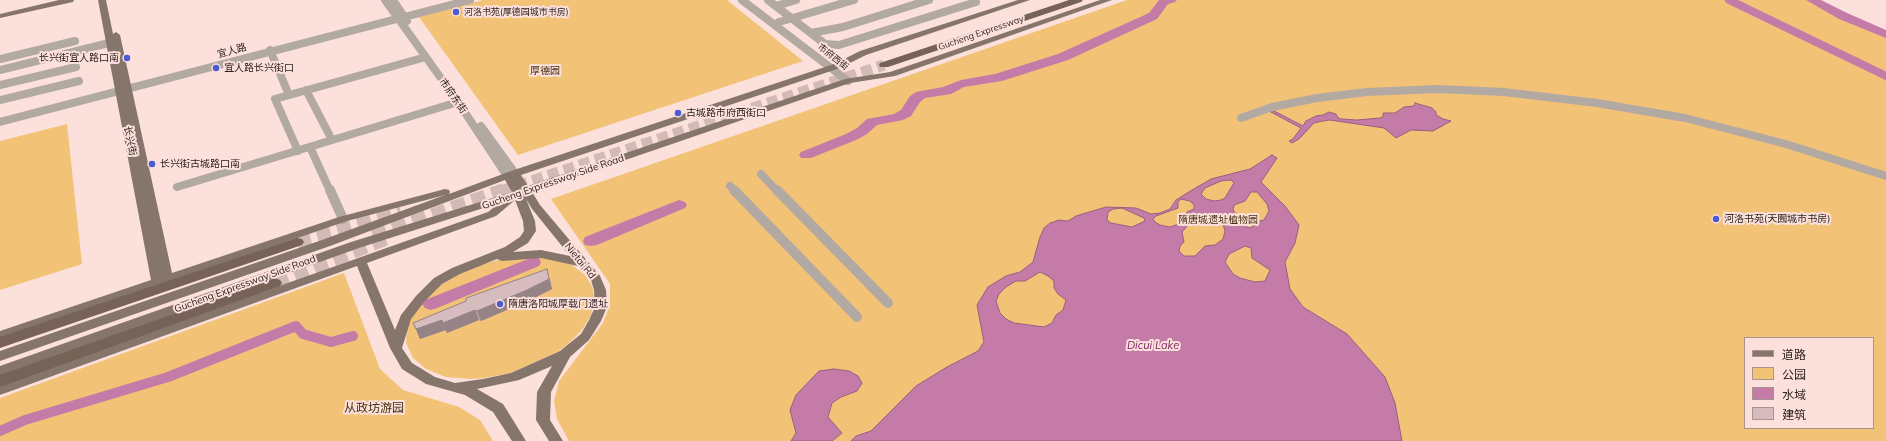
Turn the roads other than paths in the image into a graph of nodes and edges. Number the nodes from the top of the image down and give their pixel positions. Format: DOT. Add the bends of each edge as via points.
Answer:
graph roads {
  1 [pos="36,0"];
  2 [pos="70,0"];
  3 [pos="102,0"];
  4 [pos="109,0"];
  5 [pos="385,0"];
  6 [pos="393,0"];
  7 [pos="462,0"];
  8 [pos="470,0"];
  9 [pos="742,0"];
  10 [pos="750,0"];
  11 [pos="768,0"];
  12 [pos="796,0"];
  13 [pos="854,0"];
  14 [pos="929,0"];
  15 [pos="973,0"];
  16 [pos="1026,0"];
  17 [pos="1055,0"];
  18 [pos="1078,0"];
  19 [pos="1108,0"];
  20 [pos="776,6"];
  21 [pos="0,8"];
  22 [pos="0,16"];
  23 [pos="400,17"];
  24 [pos="792,18"];
  25 [pos="893,20"];
  26 [pos="779,22"];
  27 [pos="811,33"];
  28 [pos="75,41"];
  29 [pos="112,43"];
  30 [pos="270,51"];
  31 [pos="426,57"];
  32 [pos="0,59"];
  33 [pos="76,67"];
  34 [pos="834,67"];
  35 [pos="0,70"];
  36 [pos="79,81"];
  37 [pos="848,81"];
  38 [pos="0,86"];
  39 [pos="123,89"];
  40 [pos="306,90"];
  41 [pos="289,95"];
  42 [pos="0,100"];
  43 [pos="458,102"];
  44 [pos="1241,118"];
  45 [pos="0,121"];
  46 [pos="332,140"];
  47 [pos="310,147"];
  48 [pos="298,151"];
  49 [pos="761,174"];
  50 [pos="511,175"];
  51 [pos="1886,176"];
  52 [pos="730,186"];
  53 [pos="177,187"];
  54 [pos="522,192"];
  55 [pos="343,219"];
  56 [pos="297,242"];
  57 [pos="483,260"];
  58 [pos="361,261"];
  59 [pos="584,264"];
  60 [pos="162,281"];
  61 [pos="275,283"];
  62 [pos="888,303"];
  63 [pos="857,317"];
  64 [pos="0,336"];
  65 [pos="0,344"];
  66 [pos="396,348"];
  67 [pos="565,354"];
  68 [pos="0,356"];
  69 [pos="0,371"];
  70 [pos="0,381"];
  71 [pos="453,387"];
  72 [pos="0,390"];
  73 [pos="519,441"];
  74 [pos="556,441"];
  1 -- 21 [label="main road"];
  2 -- 22 [label="main road"];
  3 -- 29 [label="main road, 长兴街"];
  4 -- 39 [label="main road, 长兴街"];
  5 -- 23 [label="street, 市府东街"];
  6 -- 23 [label="street, 市府东街"];
  7 -- 23 [label="street, 宜人路"];
  8 -- 23 [label="street, 宜人路"];
  9 -- 34 [label="street, 市府西街"];
  10 -- 26 [label="street, 市府西街"];
  11 -- 20 [label="street"];
  12 -- 20 [label="street"];
  13 -- 24 [label="street"];
  14 -- 25 [label="street"];
  15 -- 25 [label="street" via="976,2"];
  16 -- 34 [label="main road, Gucheng Expressway Side Road" via="863,53"];
  17 -- 18 [label="highway, Gucheng Expressway" via="881,62"];
  19 -- 37 [label="main road, Gucheng Expressway Side Road" via="892,74"];
  20 -- 24 [label="street"];
  23 -- 30 [label="street, 宜人路"];
  23 -- 31 [label="street, 市府东街"];
  23 -- 50 [label="street, 市府东街"];
  24 -- 26 [label="street"];
  24 -- 27 [label="street"];
  25 -- 27 [label="street"];
  25 -- 27 [label="street" via="839,45 825,44"];
  26 -- 34 [label="street, 市府西街"];
  28 -- 32 [label="street"];
  29 -- 35 [label="street"];
  29 -- 39 [label="main road, 长兴街"];
  30 -- 39 [label="street, 宜人路"];
  30 -- 41 [label="street"];
  31 -- 40 [label="street"];
  31 -- 43 [label="street, 市府东街"];
  33 -- 38 [label="street"];
  34 -- 37 [label="street, 市府西街"];
  34 -- 50 [label="main road, Gucheng Expressway Side Road"];
  36 -- 42 [label="street"];
  37 -- 54 [label="main road, Gucheng Expressway Side Road"];
  39 -- 45 [label="street, 宜人路"];
  39 -- 60 [label="main road, 长兴街"];
  40 -- 41 [label="street"];
  40 -- 46 [label="street"];
  41 -- 48 [label="street" via="275,99"];
  43 -- 46 [label="street"];
  43 -- 50 [label="street, 市府东街"];
  44 -- 51 [label="street" via="1317,98 1367,92 1438,89 1504,92 1598,103 1685,118 1786,144"];
  46 -- 47 [label="street"];
  47 -- 48 [label="street"];
  47 -- 55 [label="street"];
  48 -- 53 [label="street"];
  49 -- 62 [label="street"];
  50 -- 54 [label="main road, 市府东街"];
  50 -- 55 [label="main road"];
  50 -- 68 [label="main road, Gucheng Expressway Side Road" via="326,243"];
  52 -- 63 [label="street"];
  54 -- 57 [label="main road" via="530,231 524,240 509,250"];
  54 -- 58 [label="main road" via="492,214"];
  54 -- 59 [label="main road, Nietai Rd"];
  54 -- 69 [label="main road, Gucheng Expressway Side Road" via="355,245"];
  55 -- 60 [label="main road"];
  56 -- 65 [label="highway"];
  57 -- 59 [label="main road" via="541,254 562,256"];
  57 -- 66 [label="main road" via="438,281 420,299 405,318"];
  58 -- 66 [label="main road"];
  58 -- 72 [label="main road"];
  59 -- 67 [label="main road, Nietai Rd" via="596,278 601,307 585,337"];
  60 -- 64 [label="main road"];
  61 -- 70 [label="highway"];
  66 -- 71 [label="main road" via="407,366 431,381"];
  67 -- 71 [label="main road" via="514,377"];
  67 -- 74 [label="main road, Nietai Rd" via="544,392 544,420"];
  71 -- 73 [label="main road" via="469,391 498,408"];
}
